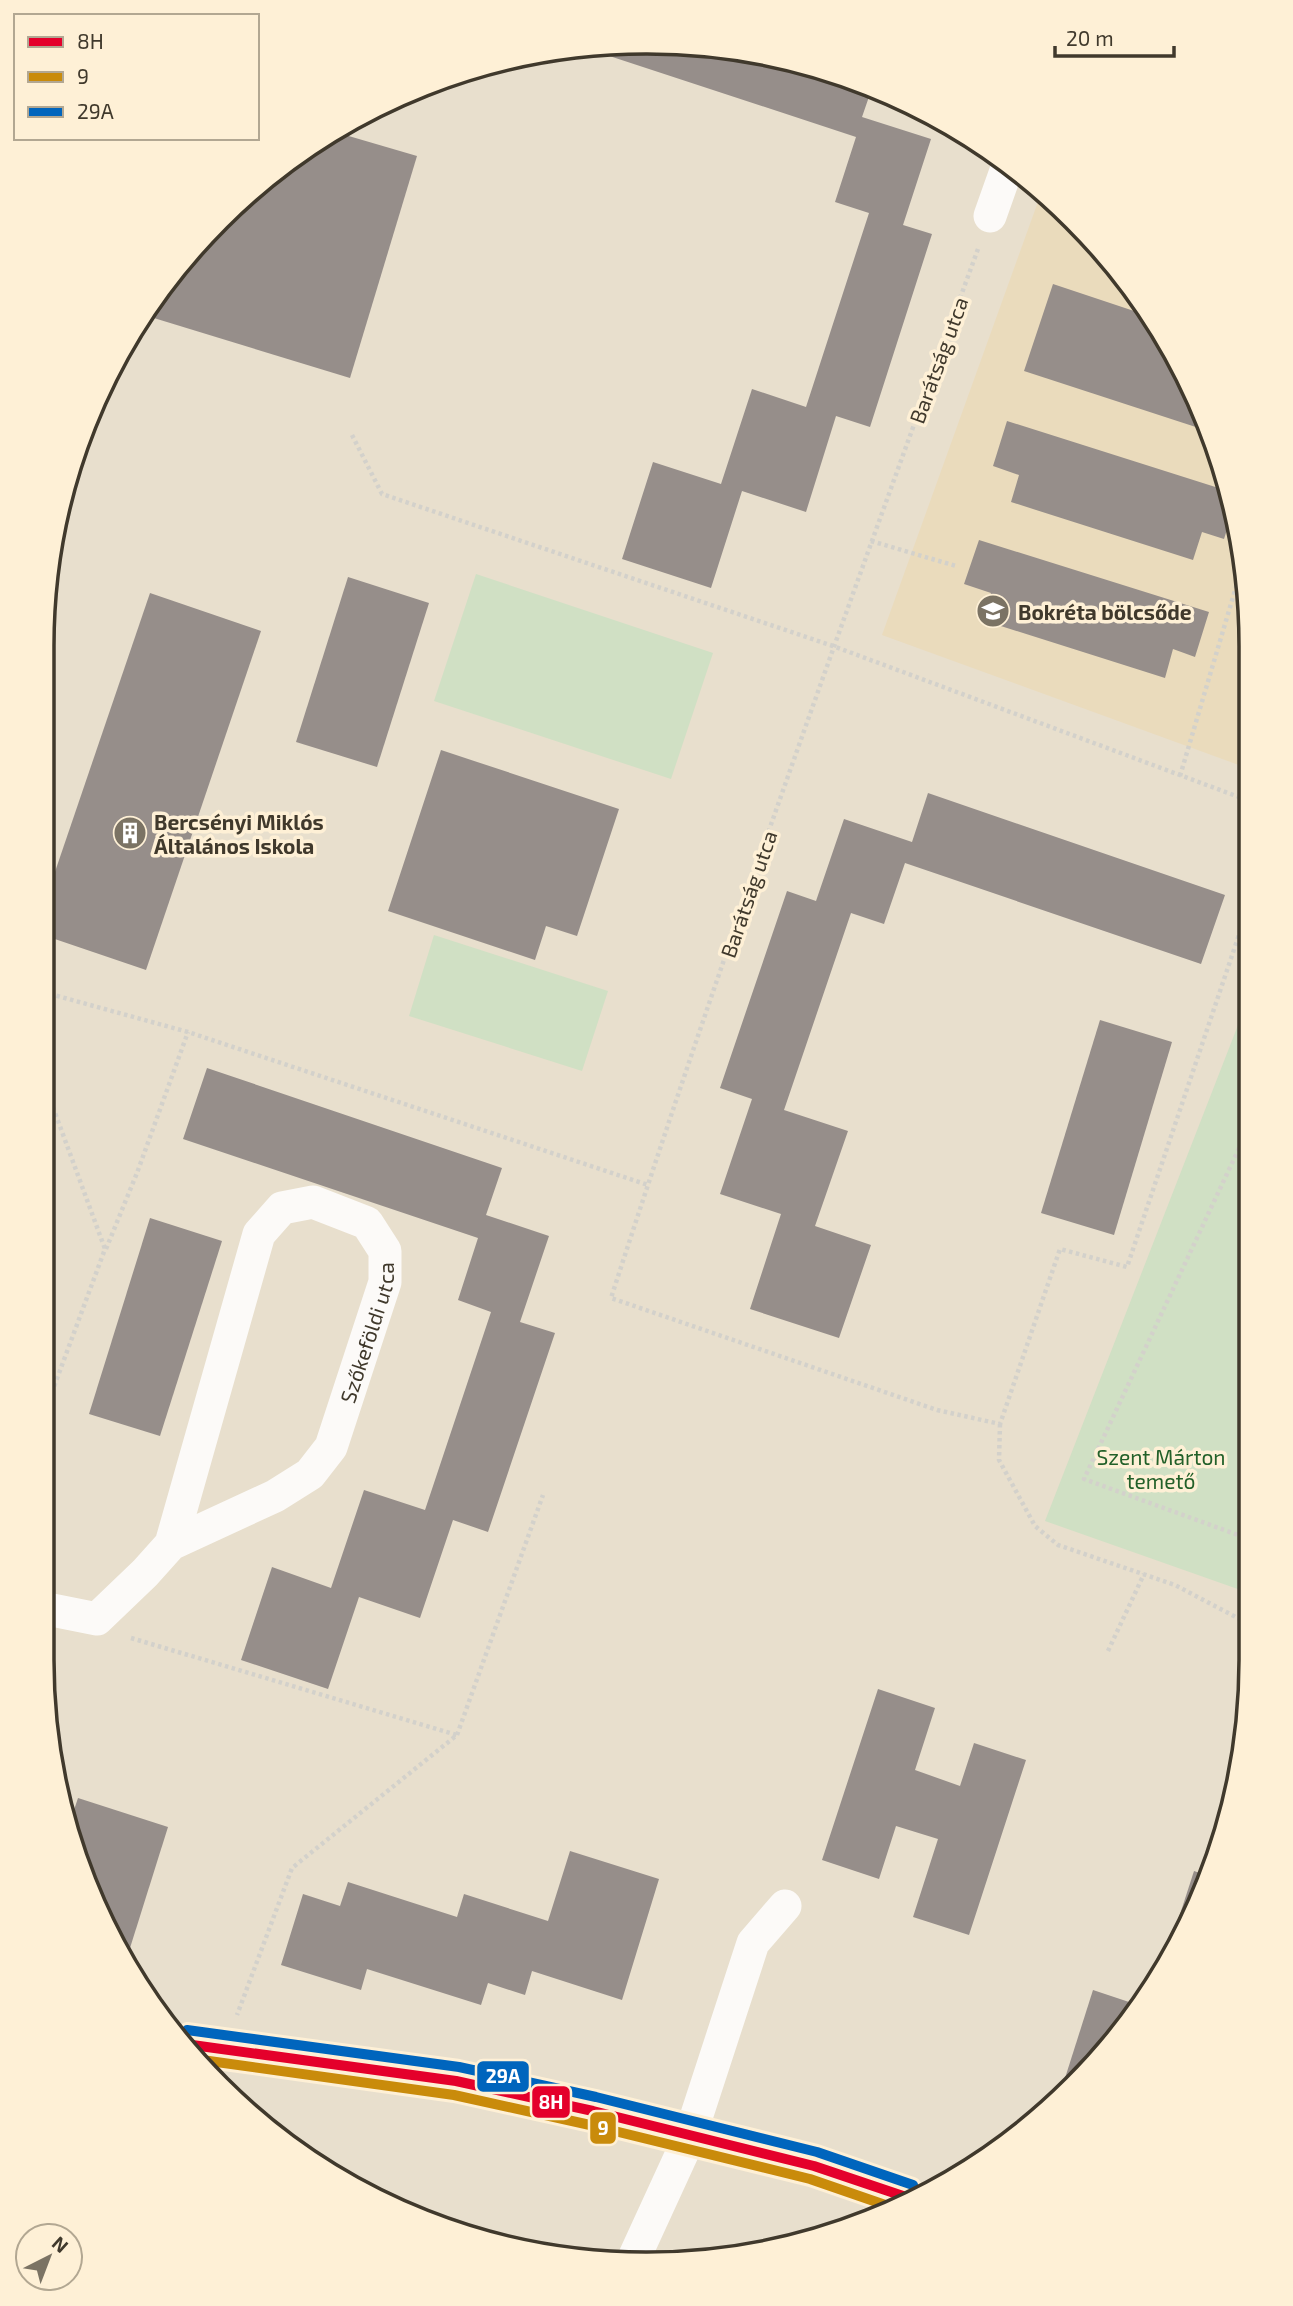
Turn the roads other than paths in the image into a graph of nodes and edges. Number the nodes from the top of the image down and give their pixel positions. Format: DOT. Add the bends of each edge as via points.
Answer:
graph roads {
  1 [pos="1004,175"];
  2 [pos="990,216"];
  3 [pos="171,1544"];
  4 [pos="54,1610"];
  5 [pos="785,1906"];
  6 [pos="197,2046"];
  7 [pos="691,2136"];
  8 [pos="900,2195"];
  9 [pos="637,2252"];
  1 -- 2 [label="street"];
  3 -- 3 [label="street, Szőkeföldi utca" via="275,1496 310,1474 331,1447 385,1282 385,1251 367,1223 313,1202 282,1208 259,1234"];
  3 -- 4 [label="street, Szőkeföldi utca" via="97,1619"];
  5 -- 7 [label="street" via="753,1943"];
  6 -- 7 [label="street" via="456,2081"];
  7 -- 8 [label="street" via="814,2166"];
  7 -- 9 [label="street"];
}
